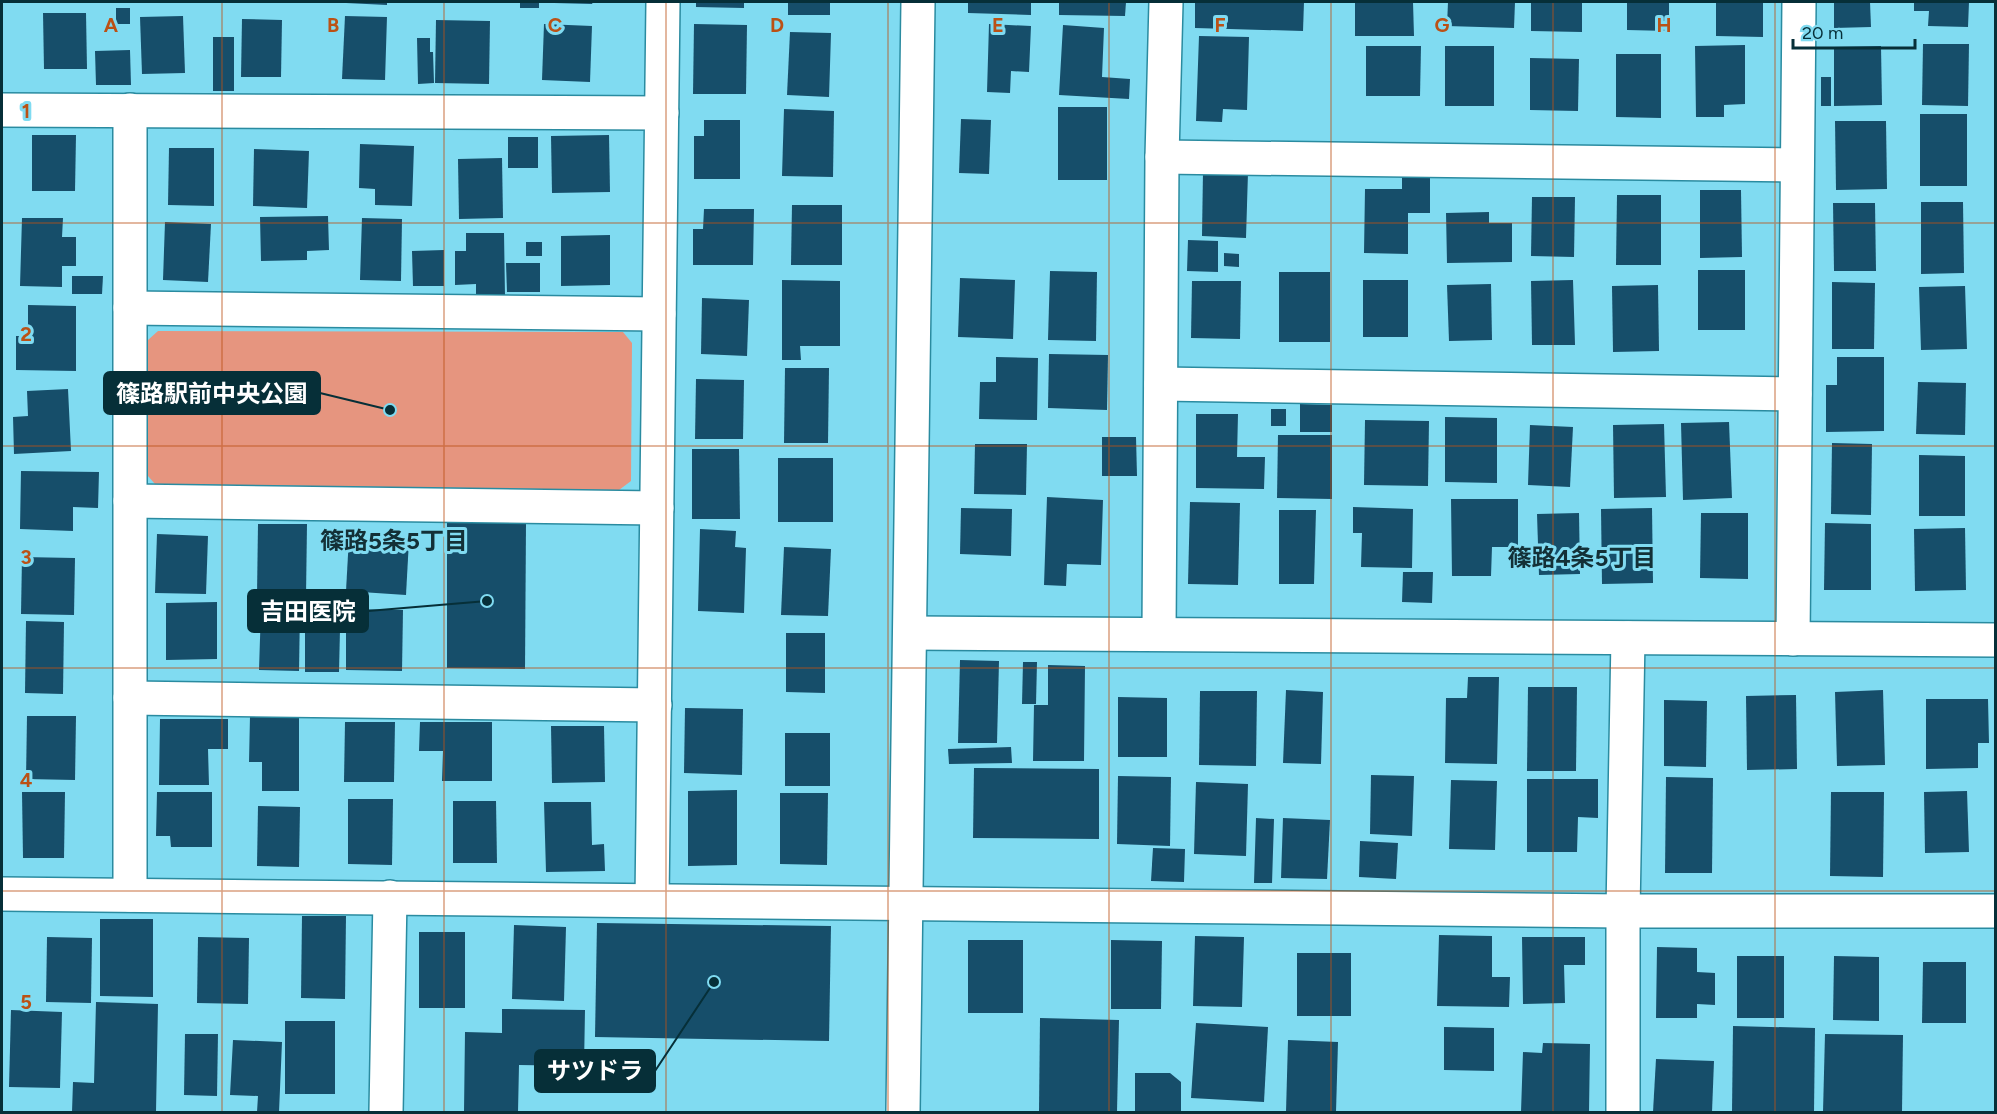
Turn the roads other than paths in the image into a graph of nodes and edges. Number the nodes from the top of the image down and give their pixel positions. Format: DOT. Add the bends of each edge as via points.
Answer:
graph roads {
  1 [pos="663,2"];
  2 [pos="918,2"];
  3 [pos="1166,2"];
  4 [pos="1799,2"];
  5 [pos="2,110"];
  6 [pos="130,110"];
  7 [pos="662,113"];
  8 [pos="1162,157"];
  9 [pos="1797,165"];
  10 [pos="130,308"];
  11 [pos="659,314"];
  12 [pos="1161,384"];
  13 [pos="1795,394"];
  14 [pos="130,501"];
  15 [pos="657,508"];
  16 [pos="910,633"];
  17 [pos="1159,634"];
  18 [pos="1628,638"];
  19 [pos="1793,639"];
  20 [pos="1995,640"];
  21 [pos="130,698"];
  22 [pos="655,705"];
  23 [pos="2,894"];
  24 [pos="130,895"];
  25 [pos="390,897"];
  26 [pos="652,900"];
  27 [pos="906,903"];
  28 [pos="1623,911"];
  29 [pos="1995,911"];
  30 [pos="386,1113"];
  31 [pos="903,1113"];
  32 [pos="1623,1113"];
  1 -- 7 [label="street"];
  2 -- 16 [label="street"];
  3 -- 8 [label="street"];
  4 -- 9 [label="street"];
  5 -- 6 [label="street"];
  6 -- 7 [label="street"];
  6 -- 10 [label="street"];
  7 -- 11 [label="street"];
  8 -- 9 [label="street"];
  8 -- 12 [label="street"];
  9 -- 13 [label="street"];
  10 -- 11 [label="street"];
  10 -- 14 [label="street"];
  11 -- 15 [label="street"];
  12 -- 13 [label="street"];
  12 -- 17 [label="street"];
  13 -- 19 [label="street"];
  14 -- 15 [label="street"];
  14 -- 21 [label="street"];
  15 -- 22 [label="street"];
  16 -- 17 [label="street"];
  16 -- 27 [label="street"];
  17 -- 18 [label="street"];
  18 -- 19 [label="street"];
  18 -- 28 [label="street"];
  19 -- 20 [label="street"];
  21 -- 22 [label="street"];
  21 -- 24 [label="street"];
  22 -- 26 [label="street"];
  23 -- 24 [label="street"];
  24 -- 25 [label="street"];
  25 -- 26 [label="street"];
  25 -- 30 [label="street"];
  26 -- 27 [label="street"];
  27 -- 28 [label="street"];
  27 -- 31 [label="street"];
  28 -- 29 [label="street"];
  28 -- 32 [label="street"];
}
